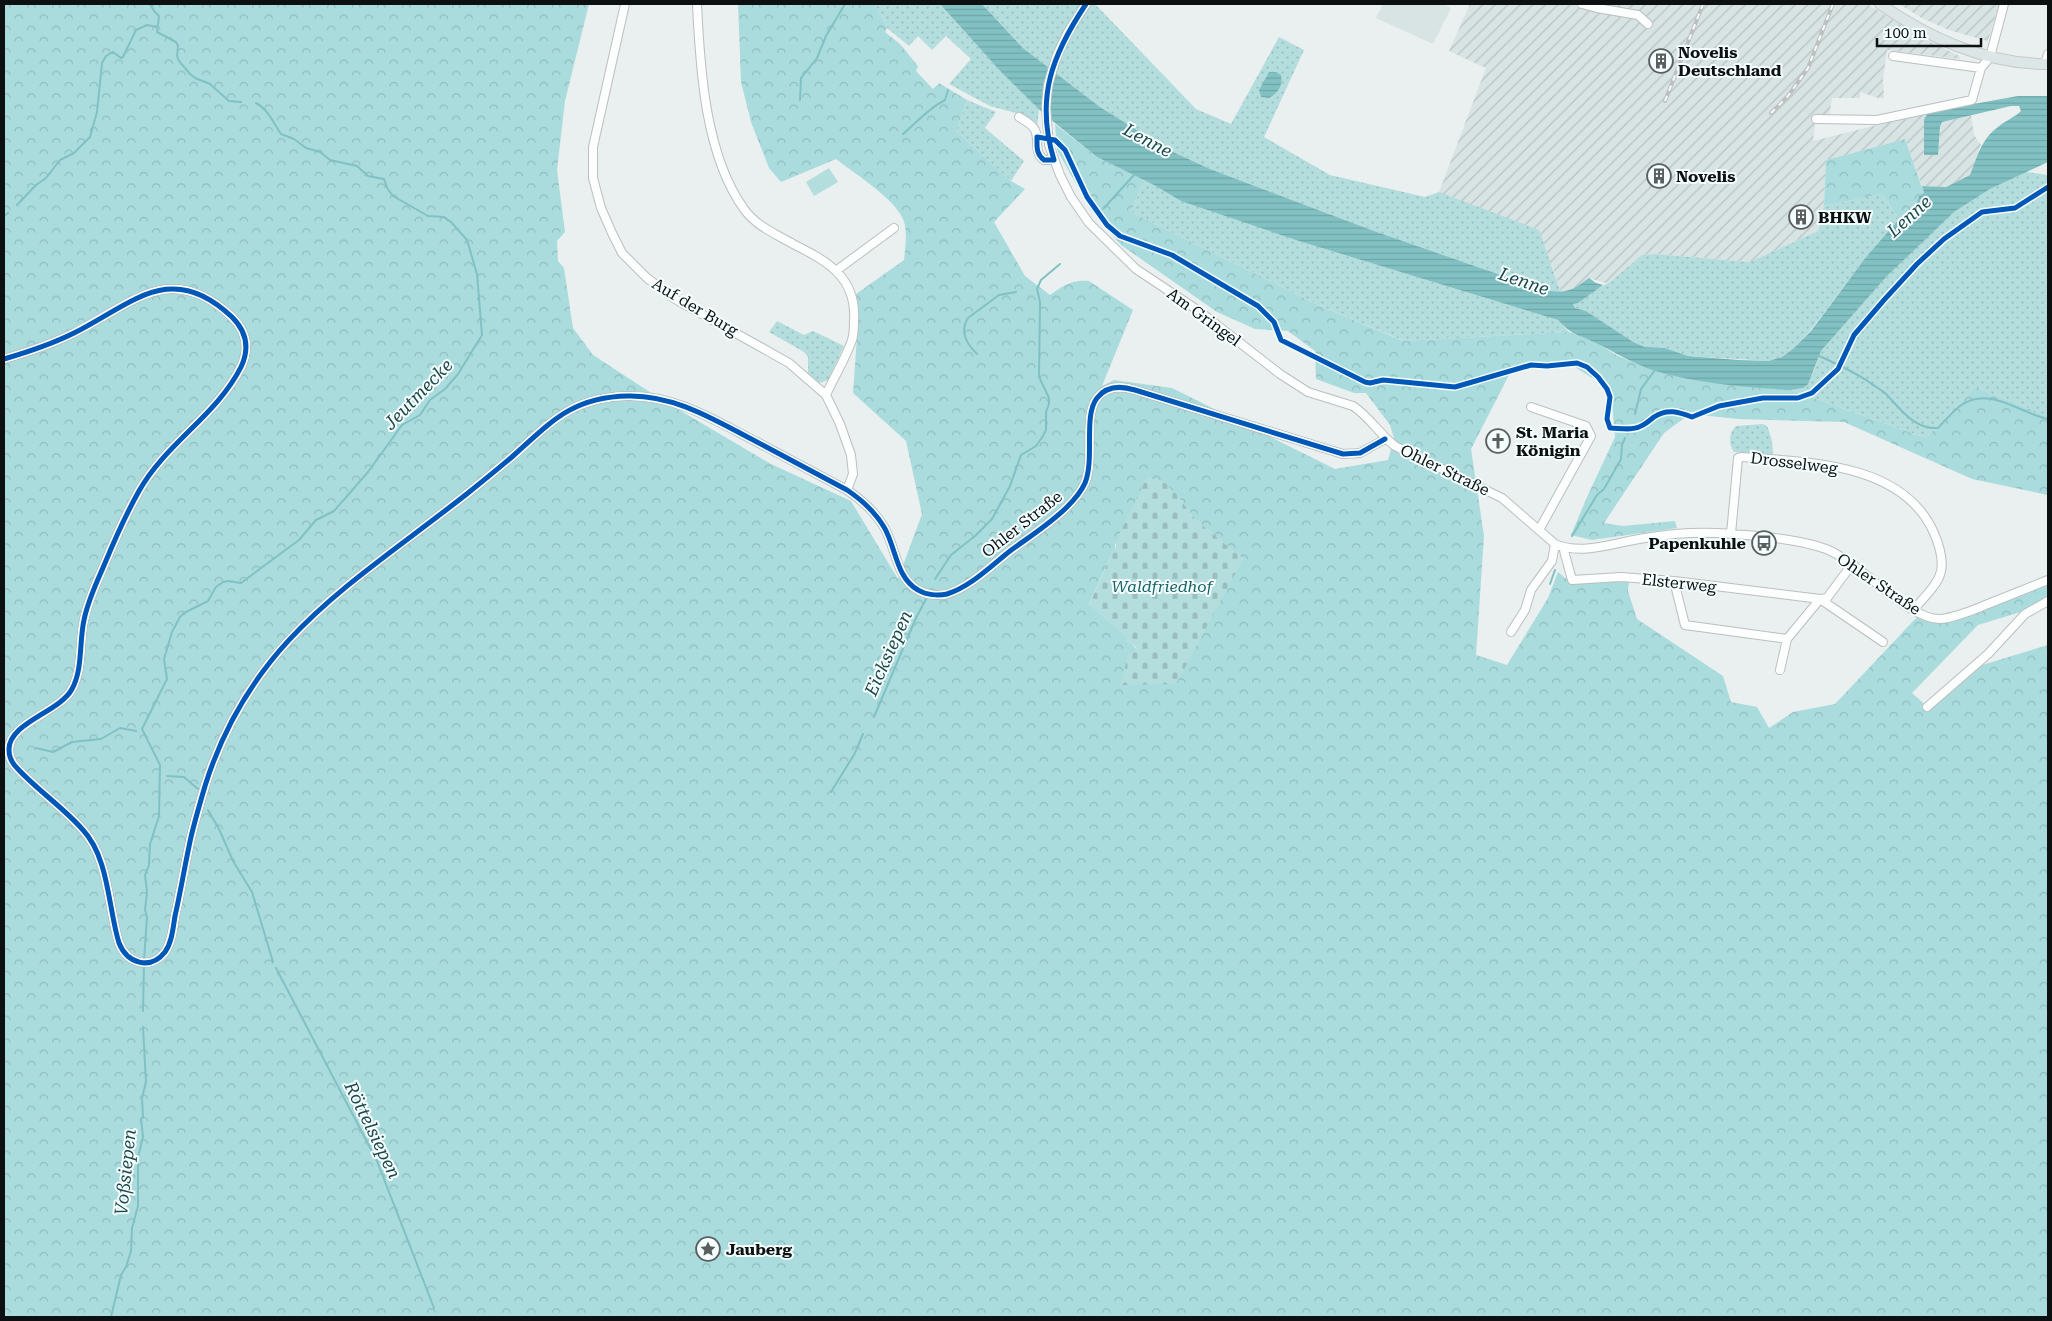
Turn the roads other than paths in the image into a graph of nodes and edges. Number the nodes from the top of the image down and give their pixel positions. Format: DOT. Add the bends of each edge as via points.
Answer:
graph roads {
  1 [pos="625,4"];
  2 [pos="697,4"];
  3 [pos="1086,4"];
  4 [pos="1582,4"];
  5 [pos="1880,4"];
  6 [pos="2004,4"];
  7 [pos="1648,24"];
  8 [pos="1894,56"];
  9 [pos="1990,58"];
  10 [pos="2047,61"];
  11 [pos="1981,68"];
  12 [pos="1019,117"];
  13 [pos="1816,120"];
  14 [pos="1054,160"];
  15 [pos="894,228"];
  16 [pos="836,270"];
  17 [pos="4,359"];
  18 [pos="826,395"];
  19 [pos="1531,407"];
  20 [pos="1385,439"];
  21 [pos="847,490"];
  22 [pos="1539,530"];
  23 [pos="1730,534"];
  24 [pos="1559,546"];
  25 [pos="1852,563"];
  26 [pos="2048,580"];
  27 [pos="1674,581"];
  28 [pos="1820,600"];
  29 [pos="2048,601"];
  30 [pos="1913,610"];
  31 [pos="1511,632"];
  32 [pos="1787,639"];
  33 [pos="1883,642"];
  34 [pos="1780,670"];
  35 [pos="1927,707"];
  1 -- 18 [label="street, Auf der Burg" via="593,147 593,178 601,208 622,253 675,299 788,363"];
  2 -- 16 [label="street" via="702,88 712,136 729,184 744,210 765,229 821,258"];
  3 -- 14 [label="street, Am Gringel" via="1064,40 1048,85 1049,145"];
  4 -- 7 [label="street" via="1638,15"];
  5 -- 9 [label="main road" via="1930,34"];
  6 -- 9 [label="street"];
  8 -- 11 [label="street"];
  9 -- 10 [label="main road"];
  9 -- 11 [label="street"];
  11 -- 13 [label="street" via="1972,100 1878,120"];
  12 -- 14 [label="street" via="1035,130 1040,158"];
  14 -- 20 [label="street, Am Gringel" via="1071,197 1088,223 1136,269 1308,392 1353,406"];
  15 -- 16 [label="street"];
  16 -- 18 [label="street" via="856,306 853,338"];
  17 -- 21 [label="street, Ohler Straße" via="52,343 139,296 166,288 186,290 213,302 234,320 246,342 244,360 235,378 157,464 131,507 88,604 71,691 16,733 9,745 16,767 76,822 96,847 119,943 125,956 140,962 151,962 161,956 169,945 193,829 216,754 258,676 280,648 335,595 487,478 559,416 578,405 605,398 637,396 669,401 714,420"];
  18 -- 21 [label="street, Auf der Burg" via="852,455 853,474"];
  19 -- 22 [label="street" via="1586,426 1591,436"];
  20 -- 21 [label="street, Ohler Straße" via="1360,453 1343,454 1135,390 1110,389 1102,393 1093,405 1090,468 1082,490 1050,521 970,581 942,595 917,590 907,580 882,524 864,503"];
  20 -- 22 [label="street, Ohler Straße" via="1502,498"];
  22 -- 24 [label="street, Ohler Straße"];
  23 -- 24 [label="street, Ohler Straße" via="1674,534 1582,549"];
  23 -- 25 [label="street, Ohler Straße" via="1826,549"];
  23 -- 30 [label="street, Drosselweg" via="1738,458 1741,456 1817,463 1858,472 1891,486 1914,504 1931,526 1942,553 1942,569 1937,583"];
  24 -- 27 [label="street, Elsterweg" via="1572,580 1621,577"];
  24 -- 31 [label="street" via="1531,590 1525,610"];
  25 -- 28 [label="street" via="1827,598"];
  25 -- 30 [label="street, Ohler Straße"];
  26 -- 30 [label="street, Ohler Straße" via="1958,616 1934,618"];
  27 -- 28 [label="street, Elsterweg"];
  27 -- 32 [label="street" via="1685,624"];
  28 -- 32 [label="street"];
  28 -- 33 [label="street"];
  29 -- 35 [label="street" via="2025,614 1988,654"];
  32 -- 34 [label="street"];
}
